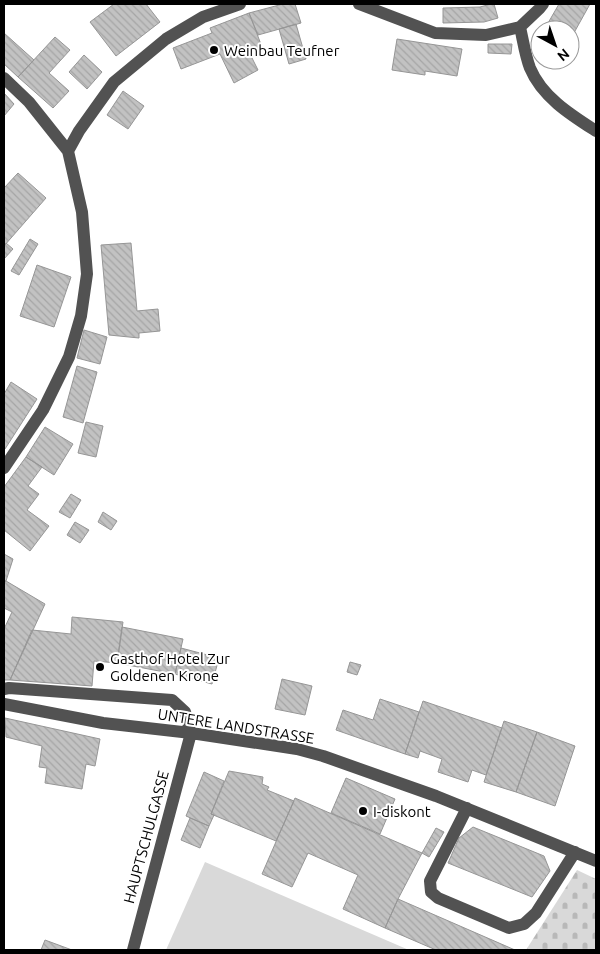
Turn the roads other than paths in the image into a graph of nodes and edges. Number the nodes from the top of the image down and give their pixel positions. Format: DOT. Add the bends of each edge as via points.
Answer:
graph roads {
  1 [pos="240,4"];
  2 [pos="359,4"];
  3 [pos="543,4"];
  4 [pos="520,27"];
  5 [pos="4,78"];
  6 [pos="596,130"];
  7 [pos="68,151"];
  8 [pos="4,468"];
  9 [pos="4,689"];
  10 [pos="4,704"];
  11 [pos="191,733"];
  12 [pos="467,808"];
  13 [pos="575,852"];
  14 [pos="596,861"];
  15 [pos="133,950"];
  1 -- 7 [label="street" via="203,17 166,40 114,82"];
  2 -- 4 [label="street" via="435,33 486,35"];
  3 -- 4 [label="street"];
  4 -- 6 [label="street" via="530,68 543,91"];
  5 -- 7 [label="street" via="29,102"];
  7 -- 8 [label="street" via="83,221 87,274 81,316 69,357 43,410"];
  9 -- 11 [label="street" via="172,700 185,712"];
  10 -- 11 [label="street, UNTERE LANDSTRASSE" via="103,723"];
  11 -- 12 [label="street, UNTERE LANDSTRASSE" via="297,749"];
  11 -- 15 [label="street, HAUPTSCHULGASSE"];
  12 -- 13 [label="street, UNTERE LANDSTRASSE"];
  12 -- 13 [label="street" via="430,881 431,892 438,898 509,928 524,924 536,913"];
  13 -- 14 [label="street, UNTERE LANDSTRASSE"];
}
